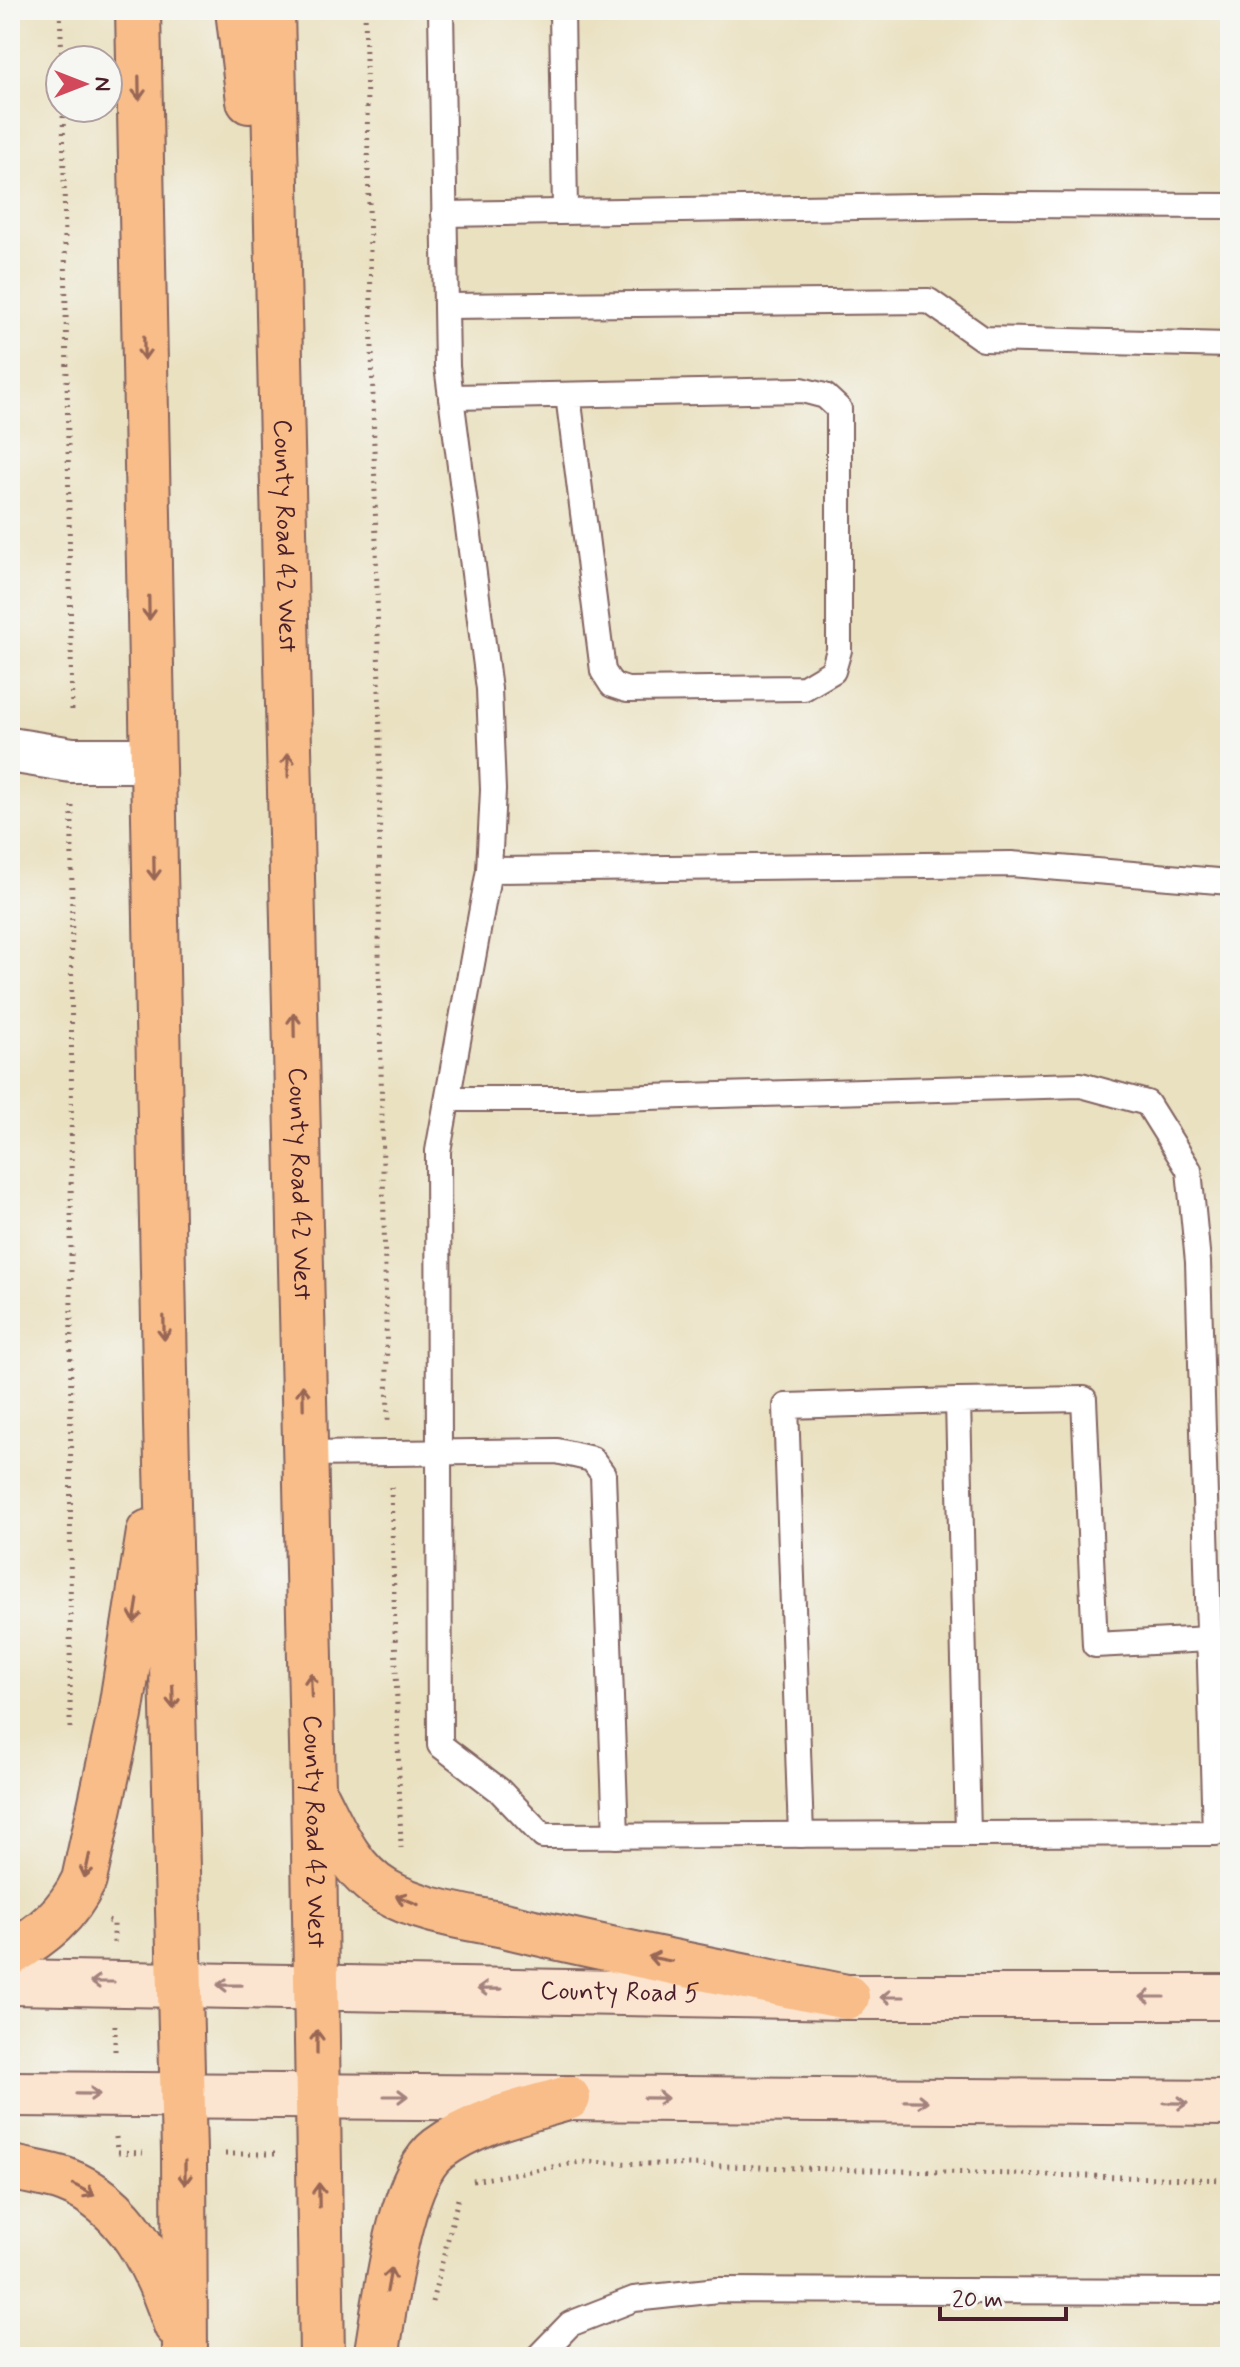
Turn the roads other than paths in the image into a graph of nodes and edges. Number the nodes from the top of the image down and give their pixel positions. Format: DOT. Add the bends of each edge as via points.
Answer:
graph roads {
  1 [pos="138,10"];
  2 [pos="238,10"];
  3 [pos="272,10"];
  4 [pos="441,10"];
  5 [pos="562,10"];
  6 [pos="1230,206"];
  7 [pos="565,211"];
  8 [pos="444,214"];
  9 [pos="447,306"];
  10 [pos="1230,345"];
  11 [pos="279,362"];
  12 [pos="568,395"];
  13 [pos="451,397"];
  14 [pos="10,750"];
  15 [pos="152,760"];
  16 [pos="489,870"];
  17 [pos="1230,882"];
  18 [pos="449,1099"];
  19 [pos="958,1401"];
  20 [pos="166,1423"];
  21 [pos="439,1451"];
  22 [pos="304,1454"];
  23 [pos="1209,1639"];
  24 [pos="313,1788"];
  25 [pos="1223,1831"];
  26 [pos="968,1834"];
  27 [pos="801,1835"];
  28 [pos="616,1836"];
  29 [pos="10,1954"];
  30 [pos="10,1982"];
  31 [pos="180,1984"];
  32 [pos="317,1987"];
  33 [pos="847,1997"];
  34 [pos="1230,1997"];
  35 [pos="10,2094"];
  36 [pos="183,2095"];
  37 [pos="318,2096"];
  38 [pos="568,2098"];
  39 [pos="1230,2103"];
  40 [pos="10,2167"];
  41 [pos="1230,2292"];
  42 [pos="185,2355"];
  43 [pos="322,2357"];
  44 [pos="376,2357"];
  45 [pos="538,2357"];
  1 -- 15 [label="highway, one-way"];
  2 -- 11 [label="highway"];
  3 -- 11 [label="highway, County Road 42 West"];
  4 -- 8 [label="lane"];
  5 -- 7 [label="lane"];
  6 -- 7 [label="lane"];
  7 -- 8 [label="lane"];
  8 -- 9 [label="lane"];
  9 -- 10 [label="lane" via="929,301 983,339"];
  9 -- 13 [label="lane"];
  22 -- 11 [label="highway, County Road 42 West, one-way"];
  12 -- 12 [label="lane" via="802,390 825,396 839,409 839,650 833,671 804,688 627,690 612,685 603,671"];
  12 -- 13 [label="lane"];
  13 -- 16 [label="lane" via="489,689"];
  14 -- 15 [label="street" via="72,760"];
  15 -- 20 [label="highway, one-way"];
  16 -- 17 [label="lane" via="1011,864"];
  16 -- 18 [label="lane"];
  18 -- 21 [label="lane" via="438,1151"];
  18 -- 23 [label="lane" via="1081,1085 1147,1103 1189,1170 1198,1262"];
  19 -- 23 [label="lane" via="1084,1399 1095,1645"];
  19 -- 26 [label="lane"];
  19 -- 27 [label="lane" via="786,1406"];
  20 -- 29 [label="highway, one-way" via="120,1715 84,1880 72,1905 51,1928"];
  20 -- 31 [label="highway, one-way"];
  21 -- 22 [label="lane"];
  21 -- 28 [label="lane" via="440,1745 499,1790 543,1836"];
  21 -- 28 [label="lane" via="557,1451 592,1459 603,1474"];
  24 -- 22 [label="highway, County Road 42 West, one-way"];
  23 -- 25 [label="lane"];
  24 -- 32 [label="highway, County Road 42 West"];
  33 -- 24 [label="highway, one-way" via="415,1904 376,1885 348,1856"];
  25 -- 26 [label="lane"];
  26 -- 27 [label="lane"];
  27 -- 28 [label="lane"];
  31 -- 30 [label="main road, County Road 5, one-way"];
  32 -- 31 [label="main road, County Road 5, one-way"];
  31 -- 36 [label="highway"];
  33 -- 32 [label="main road, County Road 5, one-way"];
  37 -- 32 [label="highway, County Road 42 West, one-way"];
  34 -- 33 [label="main road, County Road 5, one-way"];
  35 -- 36 [label="main road, one-way"];
  36 -- 37 [label="main road"];
  36 -- 42 [label="highway, one-way"];
  37 -- 38 [label="main road, one-way"];
  43 -- 37 [label="highway, County Road 42 West, one-way"];
  38 -- 39 [label="main road, one-way"];
  44 -- 38 [label="highway, one-way" via="409,2197 435,2150 466,2131"];
  40 -- 42 [label="highway, one-way" via="65,2180 93,2194 128,2227 163,2287"];
  41 -- 45 [label="lane" via="718,2290 634,2299 570,2324"];
}
